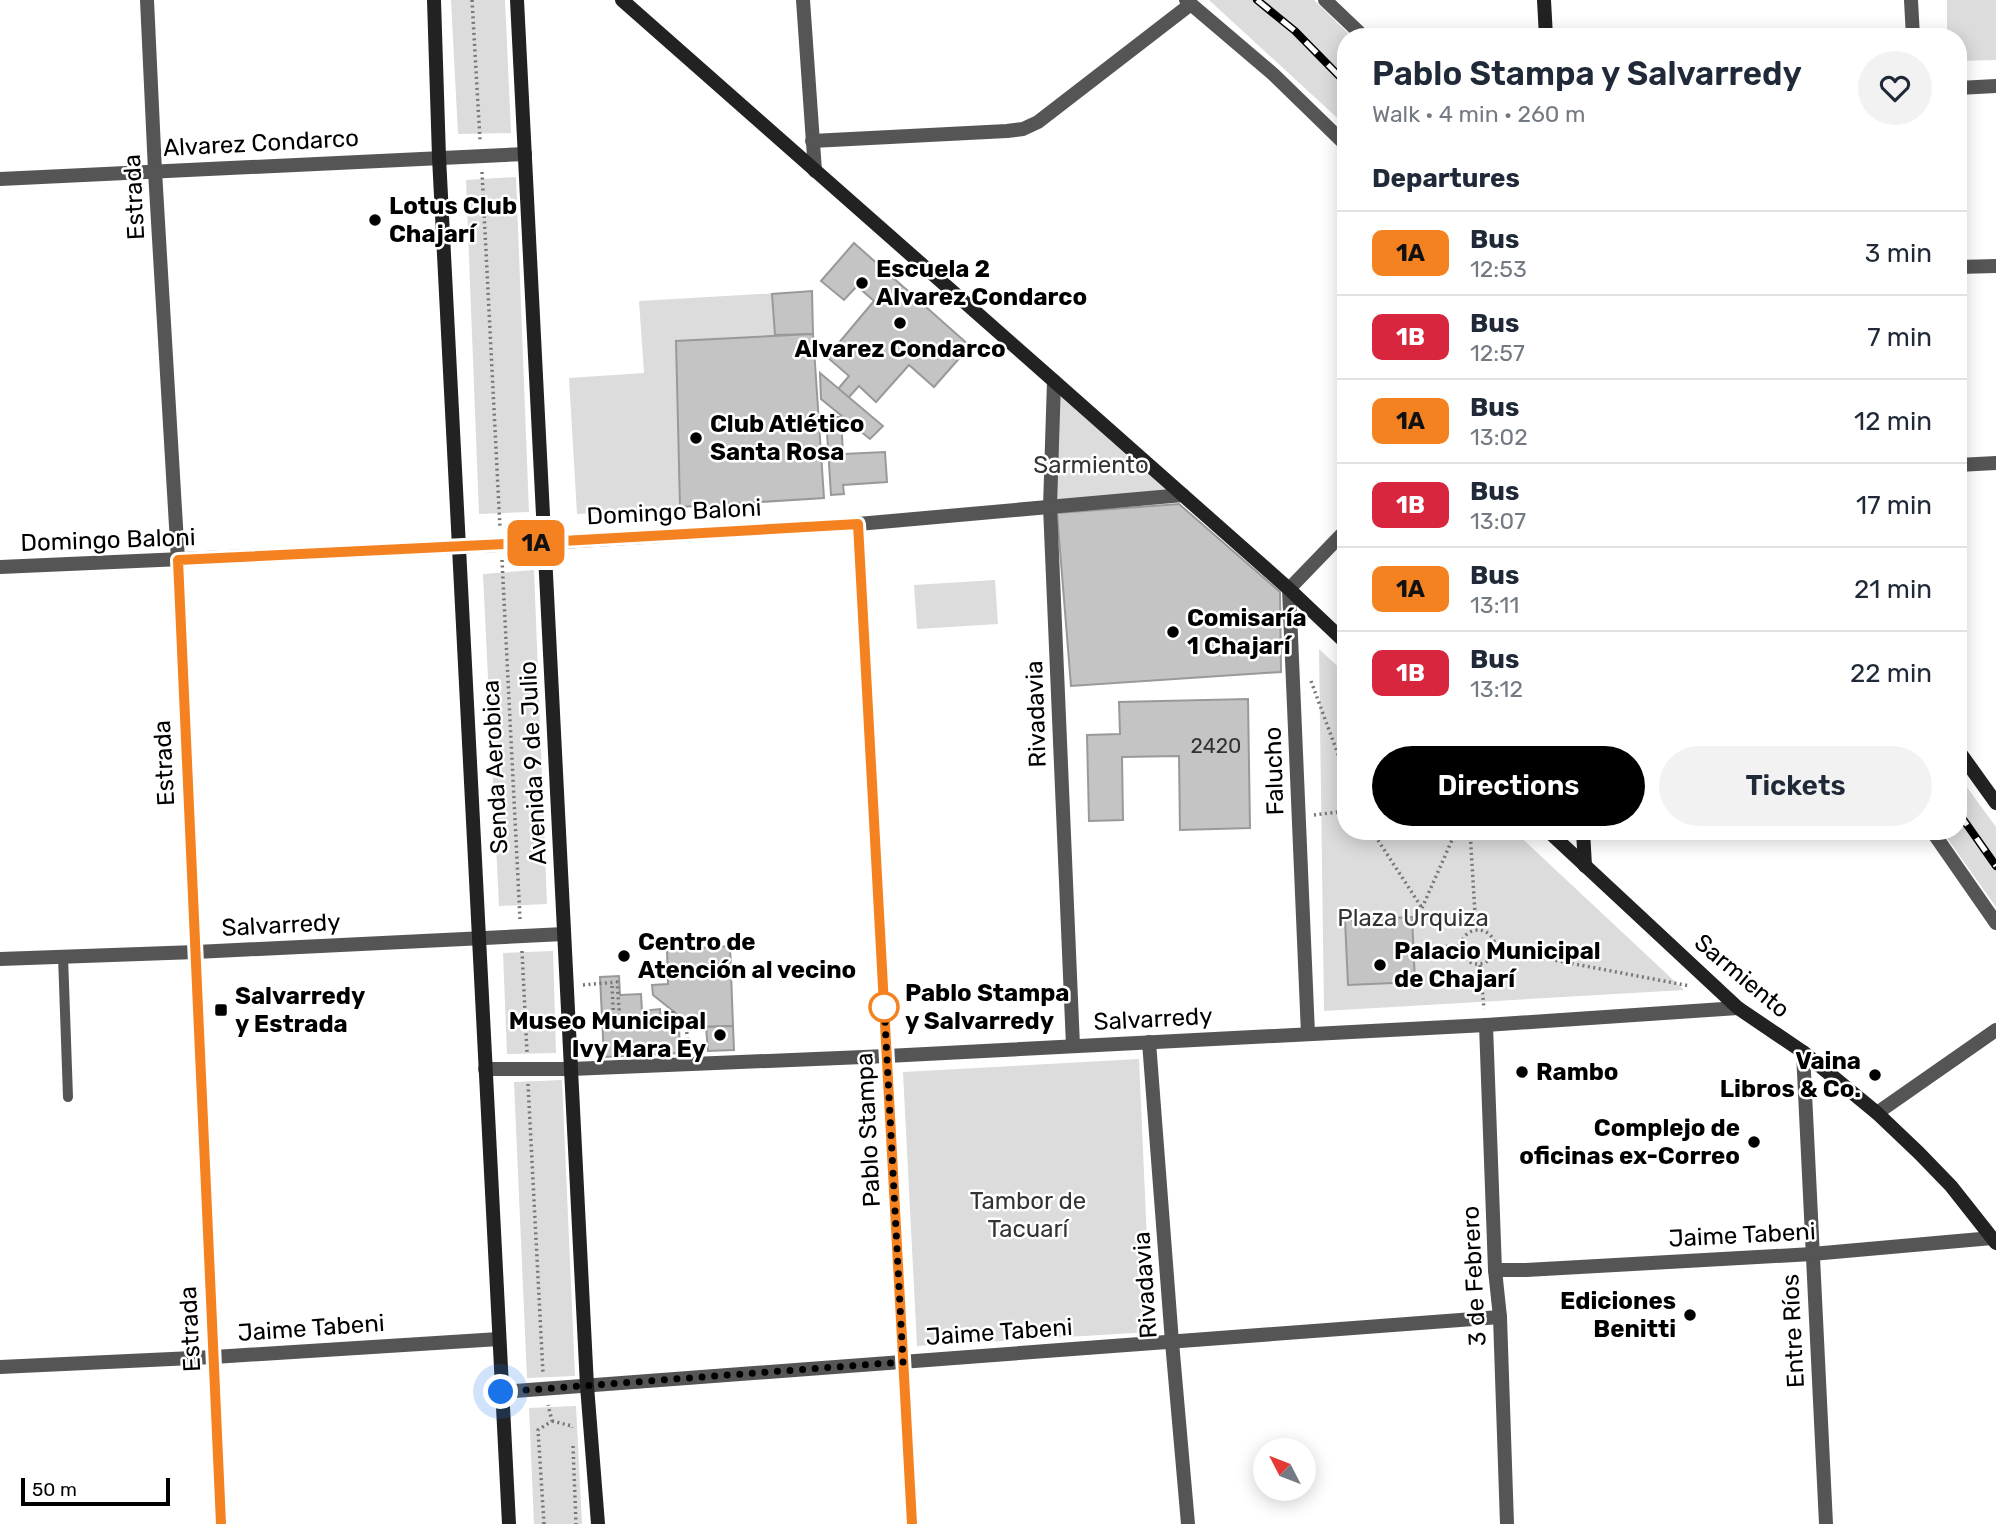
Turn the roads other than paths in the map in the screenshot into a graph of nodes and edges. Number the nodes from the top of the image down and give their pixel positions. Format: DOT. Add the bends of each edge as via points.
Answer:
graph roads {
  1 [pos="147,0"];
  2 [pos="434,0"];
  3 [pos="517,0"];
  4 [pos="622,0"];
  5 [pos="803,0"];
  6 [pos="1325,0"];
  7 [pos="1544,0"];
  8 [pos="1910,0"];
  9 [pos="1189,2"];
  10 [pos="1355,28"];
  11 [pos="1546,28"];
  12 [pos="1912,28"];
  13 [pos="1996,86"];
  14 [pos="1967,88"];
  15 [pos="1337,136"];
  16 [pos="812,141"];
  17 [pos="525,154"];
  18 [pos="439,157"];
  19 [pos="815,171"];
  20 [pos="155,172"];
  21 [pos="0,179"];
  22 [pos="1996,266"];
  23 [pos="1967,267"];
  24 [pos="1054,381"];
  25 [pos="1996,463"];
  26 [pos="1967,465"];
  27 [pos="1183,495"];
  28 [pos="1050,507"];
  29 [pos="858,524"];
  30 [pos="1337,539"];
  31 [pos="545,542"];
  32 [pos="459,547"];
  33 [pos="178,560"];
  34 [pos="0,567"];
  35 [pos="1289,589"];
  36 [pos="1337,634"];
  37 [pos="1967,763"];
  38 [pos="1996,803"];
  39 [pos="1558,840"];
  40 [pos="1584,840"];
  41 [pos="1938,840"];
  42 [pos="1585,866"];
  43 [pos="1996,923"];
  44 [pos="564,934"];
  45 [pos="479,939"];
  46 [pos="196,952"];
  47 [pos="63,956"];
  48 [pos="0,959"];
  49 [pos="1738,1008"];
  50 [pos="1486,1025"];
  51 [pos="1996,1030"];
  52 [pos="1308,1034"];
  53 [pos="1149,1042"];
  54 [pos="1073,1046"];
  55 [pos="1803,1052"];
  56 [pos="887,1056"];
  57 [pos="485,1069"];
  58 [pos="571,1069"];
  59 [pos="68,1097"];
  60 [pos="1877,1113"];
  61 [pos="1994,1240"];
  62 [pos="1812,1254"];
  63 [pos="1495,1270"];
  64 [pos="1500,1317"];
  65 [pos="499,1339"];
  66 [pos="1172,1342"];
  67 [pos="214,1357"];
  68 [pos="903,1362"];
  69 [pos="0,1367"];
  70 [pos="587,1386"];
  71 [pos="501,1392"];
  72 [pos="221,1524"];
  73 [pos="509,1524"];
  74 [pos="598,1524"];
  75 [pos="912,1524"];
  76 [pos="1188,1524"];
  77 [pos="1507,1524"];
  78 [pos="1826,1524"];
  1 -- 20 [label="street, Estrada"];
  2 -- 18 [label="main road"];
  3 -- 17 [label="main road, Avenida 9 de Julio"];
  4 -- 19 [label="main road"];
  5 -- 16 [label="street"];
  6 -- 10 [label="street"];
  7 -- 11 [label="main road"];
  8 -- 12 [label="street"];
  9 -- 15 [label="street"];
  9 -- 16 [label="street" via="1038,122 1023,129"];
  13 -- 14 [label="street"];
  16 -- 19 [label="street"];
  17 -- 18 [label="street, Alvarez Condarco"];
  17 -- 31 [label="main road, Avenida 9 de Julio"];
  18 -- 20 [label="street, Alvarez Condarco"];
  18 -- 32 [label="main road"];
  19 -- 24 [label="main road"];
  20 -- 21 [label="street, Alvarez Condarco"];
  20 -- 33 [label="street, Estrada"];
  22 -- 23 [label="street"];
  24 -- 27 [label="main road"];
  24 -- 28 [label="street, Rivadavia"];
  25 -- 26 [label="street"];
  27 -- 28 [label="street, Domingo Baloni"];
  27 -- 35 [label="main road"];
  28 -- 29 [label="street, Domingo Baloni"];
  28 -- 54 [label="street, Rivadavia"];
  29 -- 31 [label="street, Domingo Baloni"];
  29 -- 56 [label="street, Pablo Stampa"];
  30 -- 35 [label="street"];
  31 -- 32 [label="street, Domingo Baloni"];
  31 -- 44 [label="main road, Avenida 9 de Julio"];
  32 -- 33 [label="street, Domingo Baloni"];
  32 -- 45 [label="main road"];
  33 -- 34 [label="street, Domingo Baloni"];
  33 -- 46 [label="street, Estrada"];
  35 -- 36 [label="main road"];
  35 -- 52 [label="street, Falucho"];
  37 -- 38 [label="main road"];
  39 -- 42 [label="main road, Sarmiento"];
  40 -- 42 [label="main road"];
  41 -- 43 [label="street"];
  42 -- 49 [label="main road, Sarmiento"];
  44 -- 45 [label="street, Salvarredy"];
  44 -- 58 [label="main road, Avenida 9 de Julio"];
  45 -- 46 [label="street, Salvarredy"];
  45 -- 57 [label="main road"];
  46 -- 47 [label="street, Salvarredy"];
  46 -- 67 [label="street, Estrada"];
  47 -- 48 [label="street, Salvarredy"];
  47 -- 59 [label="lane"];
  49 -- 50 [label="street, Salvarredy"];
  49 -- 55 [label="main road, Sarmiento"];
  50 -- 52 [label="street, Salvarredy"];
  50 -- 63 [label="street, 3 de Febrero"];
  51 -- 60 [label="street"];
  52 -- 53 [label="street, Salvarredy"];
  53 -- 54 [label="street, Salvarredy"];
  53 -- 66 [label="street, Rivadavia"];
  54 -- 56 [label="street, Salvarredy"];
  55 -- 60 [label="main road, Sarmiento"];
  55 -- 62 [label="street, Entre Ríos"];
  56 -- 58 [label="street, Salvarredy"];
  56 -- 68 [label="street, Pablo Stampa"];
  57 -- 58 [label="street, Salvarredy"];
  57 -- 65 [label="main road"];
  58 -- 70 [label="main road, Avenida 9 de Julio"];
  60 -- 61 [label="main road, Sarmiento" via="1951,1186"];
  61 -- 62 [label="street, Jaime Tabeni"];
  62 -- 63 [label="street, Jaime Tabeni"];
  62 -- 78 [label="street, Entre Ríos"];
  63 -- 64 [label="street, 3 de Febrero"];
  64 -- 66 [label="street, Jaime Tabeni"];
  64 -- 77 [label="street, 3 de Febrero"];
  65 -- 67 [label="street, Jaime Tabeni"];
  65 -- 71 [label="main road"];
  66 -- 68 [label="street, Jaime Tabeni"];
  66 -- 76 [label="street, Rivadavia"];
  67 -- 69 [label="street, Jaime Tabeni"];
  67 -- 72 [label="street, Estrada"];
  68 -- 70 [label="street, Jaime Tabeni"];
  68 -- 75 [label="street, Pablo Stampa"];
  70 -- 71 [label="street, Jaime Tabeni"];
  70 -- 74 [label="main road, Avenida 9 de Julio"];
  71 -- 73 [label="main road"];
}
